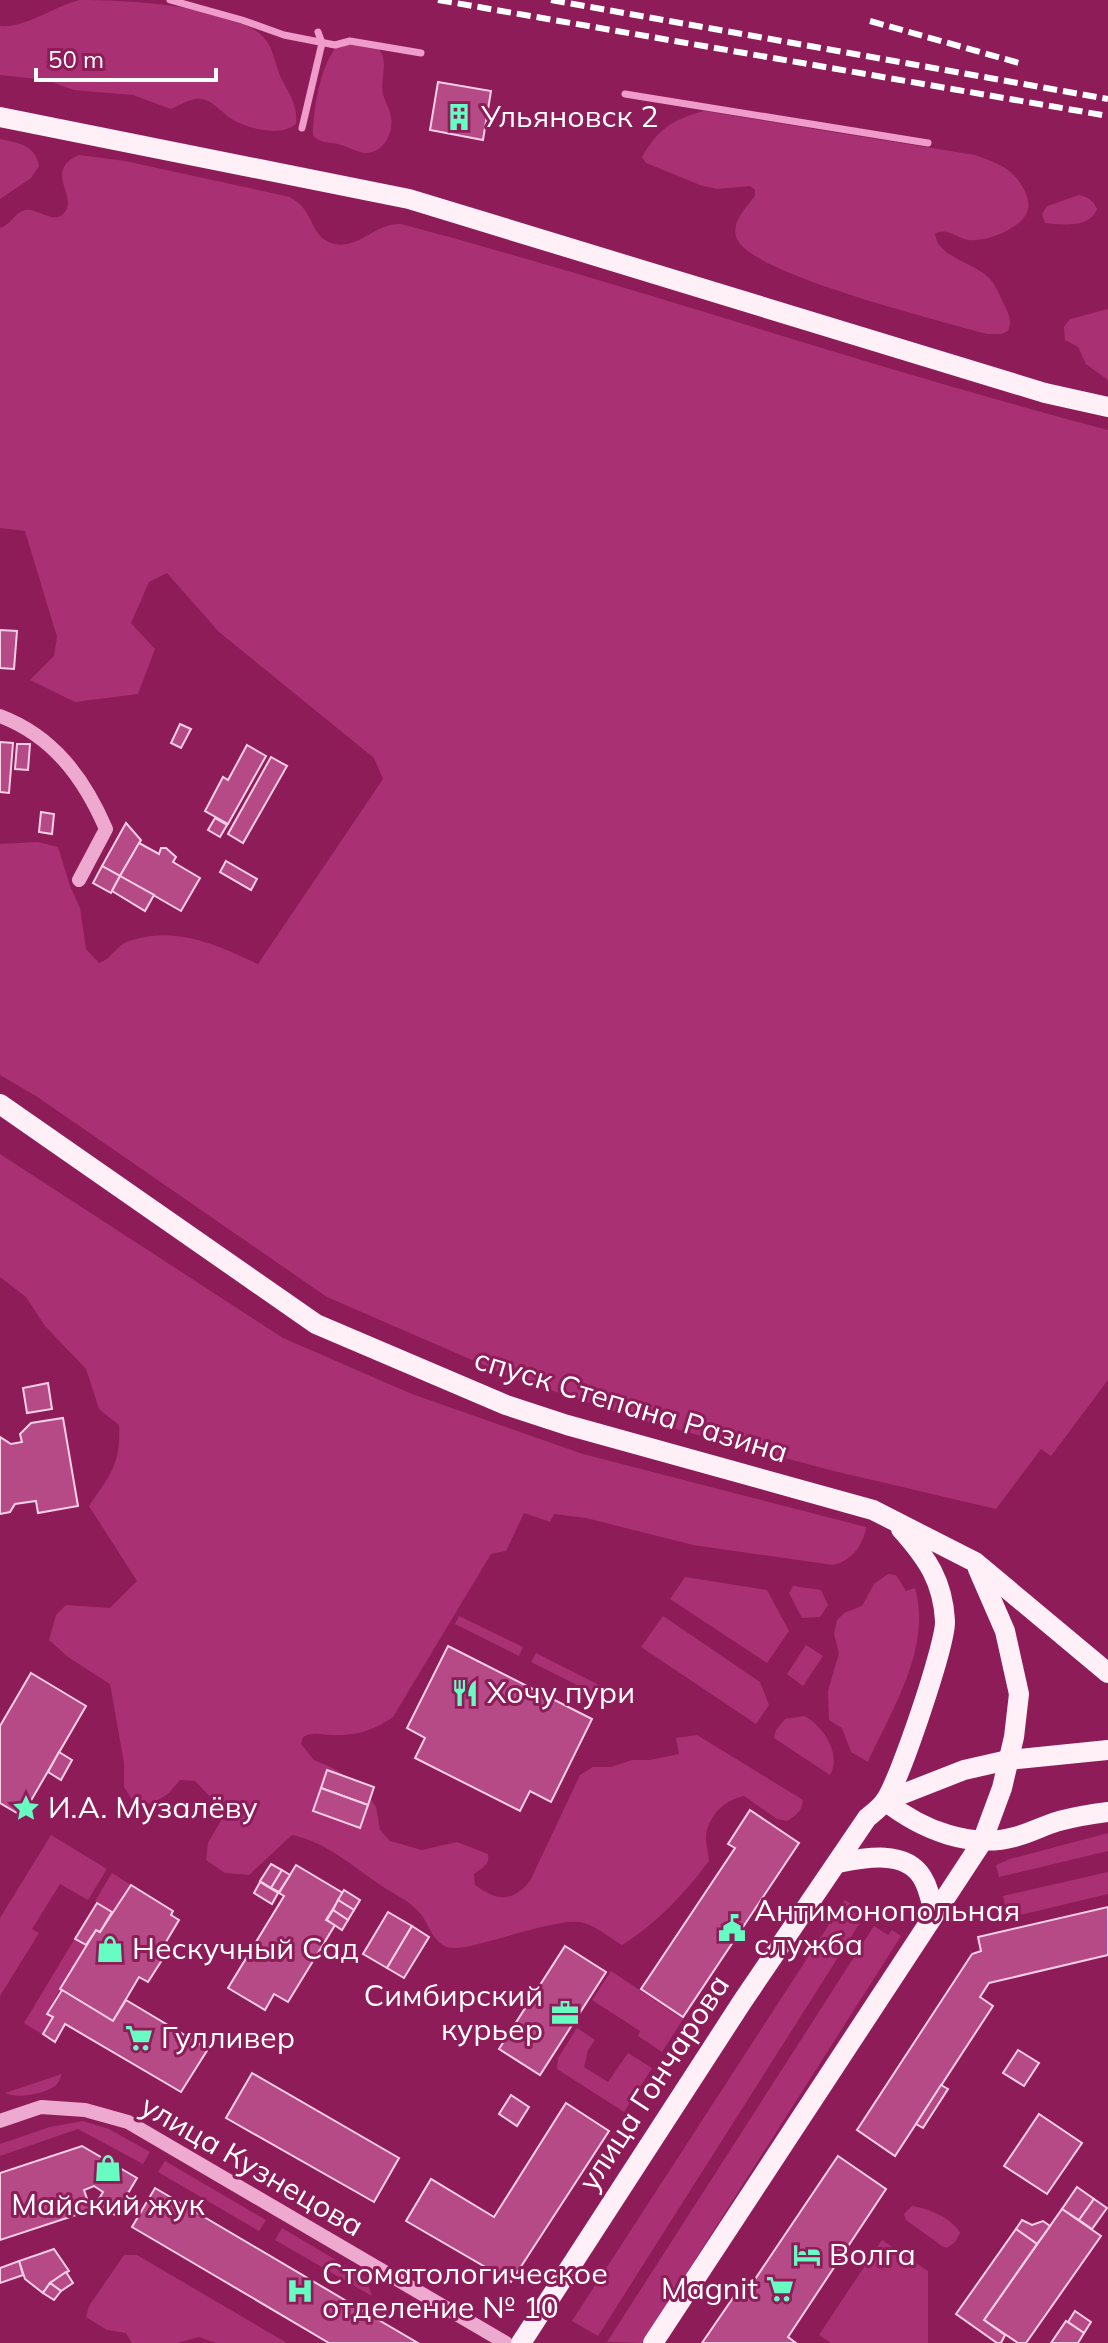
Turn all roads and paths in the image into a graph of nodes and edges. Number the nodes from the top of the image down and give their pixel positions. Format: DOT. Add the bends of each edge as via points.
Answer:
graph roads {
  1 [pos="0,117"];
  2 [pos="1108,407"];
  3 [pos="0,716"];
  4 [pos="79,880"];
  5 [pos="0,1104"];
  6 [pos="890,1518"];
  7 [pos="975,1562"];
  8 [pos="1108,1673"];
  9 [pos="1108,1750"];
  10 [pos="1008,1760"];
  11 [pos="885,1801"];
  12 [pos="1108,1812"];
  13 [pos="982,1842"];
  14 [pos="837,1863"];
  15 [pos="934,1914"];
  16 [pos="0,2121"];
  17 [pos="506,2343"];
  18 [pos="521,2343"];
  19 [pos="653,2343"];
  1 -- 2 [label="main road" via="409,199 1045,393"];
  3 -- 4 [label="street" via="48,743 70,764 94,801 106,829"];
  5 -- 6 [label="main road, спуск Степана Разина" via="316,1324 506,1405"];
  6 -- 7 [label="main road, спуск Степана Разина"];
  6 -- 11 [label="main road, улица Гончарова" via="928,1559 945,1624 935,1669"];
  7 -- 8 [label="main road, спуск Степана Разина"];
  7 -- 10 [label="main road" via="1005,1631 1017,1681"];
  9 -- 10 [label="main road"];
  10 -- 11 [label="main road" via="964,1770"];
  10 -- 13 [label="main road"];
  11 -- 13 [label="main road" via="932,1830"];
  11 -- 14 [label="main road, улица Гончарова"];
  12 -- 13 [label="main road"];
  13 -- 15 [label="main road"];
  14 -- 15 [label="main road" via="872,1857 911,1866 921,1875"];
  14 -- 18 [label="main road, улица Гончарова"];
  15 -- 19 [label="main road"];
  16 -- 17 [label="street, улица Кузнецова" via="41,2107 85,2110 128,2122"];
}
